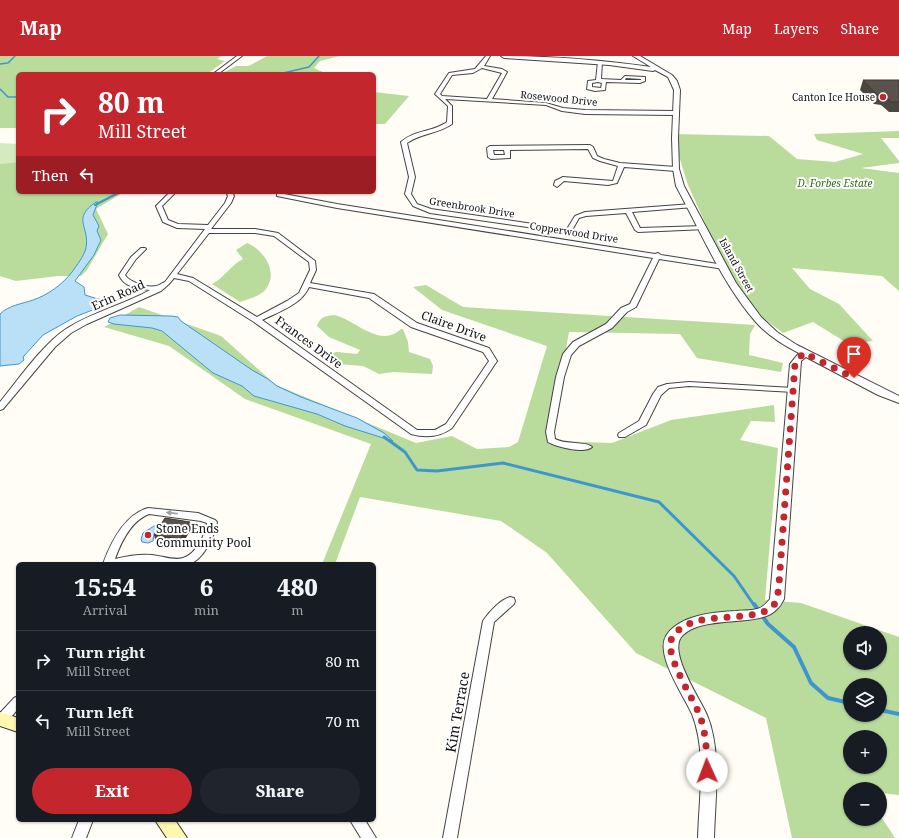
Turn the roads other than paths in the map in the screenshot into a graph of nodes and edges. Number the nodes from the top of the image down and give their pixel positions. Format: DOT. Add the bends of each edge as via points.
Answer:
graph roads {
  1 [pos="240,56"];
  2 [pos="488,56"];
  3 [pos="504,56"];
  4 [pos="636,56"];
  5 [pos="643,60"];
  6 [pos="600,62"];
  7 [pos="628,65"];
  8 [pos="482,67"];
  9 [pos="659,70"];
  10 [pos="218,72"];
  11 [pos="622,81"];
  12 [pos="441,97"];
  13 [pos="489,100"];
  14 [pos="676,113"];
  15 [pos="507,148"];
  16 [pos="622,164"];
  17 [pos="676,169"];
  18 [pos="557,185"];
  19 [pos="171,194"];
  20 [pos="230,194"];
  21 [pos="279,195"];
  22 [pos="692,206"];
  23 [pos="628,210"];
  24 [pos="704,228"];
  25 [pos="208,229"];
  26 [pos="143,249"];
  27 [pos="658,255"];
  28 [pos="724,266"];
  29 [pos="174,276"];
  30 [pos="307,285"];
  31 [pos="158,289"];
  32 [pos="257,320"];
  33 [pos="804,353"];
  34 [pos="794,390"];
  35 [pos="899,400"];
  36 [pos="0,407"];
  37 [pos="426,434"];
  38 [pos="622,435"];
  39 [pos="588,447"];
  40 [pos="109,562"];
  41 [pos="118,562"];
  42 [pos="183,562"];
  43 [pos="183,562"];
  44 [pos="510,601"];
  45 [pos="16,702"];
  46 [pos="1,719"];
  47 [pos="16,724"];
  48 [pos="85,822"];
  49 [pos="166,822"];
  50 [pos="358,822"];
  51 [pos="79,838"];
  52 [pos="178,838"];
  53 [pos="369,838"];
  54 [pos="450,838"];
  55 [pos="706,838"];
  1 -- 10 [label="street"];
  2 -- 8 [label="street"];
  3 -- 6 [label="street"];
  4 -- 5 [label="street"];
  5 -- 7 [label="street"];
  5 -- 9 [label="street"];
  6 -- 7 [label="street"];
  6 -- 11 [label="street" via="598,80"];
  7 -- 9 [label="street"];
  8 -- 12 [label="street" via="466,73 451,74 437,94"];
  8 -- 13 [label="street" via="505,72"];
  9 -- 14 [label="street, Island Street" via="674,81 677,90"];
  12 -- 13 [label="street, Rosewood Drive"];
  12 -- 23 [label="street, Greenbrook Drive" via="451,107 450,123 404,142 412,177 408,194 415,205 430,210 569,231 580,215"];
  13 -- 14 [label="street, Rosewood Drive" via="546,104 585,112"];
  14 -- 17 [label="street, Island Street"];
  15 -- 16 [label="street" via="590,147 598,159"];
  16 -- 17 [label="street"];
  16 -- 18 [label="street" via="615,182 566,179 558,181"];
  17 -- 22 [label="street, Island Street" via="680,186"];
  19 -- 25 [label="street" via="159,206 165,221 177,226"];
  20 -- 25 [label="street, Erin Road" via="228,204"];
  21 -- 27 [label="street, Copperwood Drive" via="386,214"];
  22 -- 23 [label="street, Greenbrook Drive"];
  22 -- 24 [label="street, Island Street"];
  23 -- 24 [label="street" via="638,230"];
  24 -- 28 [label="street, Island Street"];
  25 -- 29 [label="street, Erin Road"];
  25 -- 30 [label="street" via="278,234 312,261 313,270"];
  26 -- 31 [label="street" via="133,258 122,275 123,278 129,283"];
  27 -- 28 [label="street, Copperwood Drive"];
  27 -- 39 [label="street" via="633,305 624,310 609,326 576,344 567,354 550,440"];
  28 -- 33 [label="street, Island Street" via="744,301 758,319 774,334"];
  29 -- 31 [label="street, Erin Road"];
  29 -- 32 [label="street, Frances Drive" via="192,279"];
  30 -- 32 [label="street" via="302,294 295,299"];
  30 -- 37 [label="street, Claire Drive" via="371,296 414,325 482,348 491,356 492,363 449,426 439,432"];
  31 -- 36 [label="street, Erin Road" via="84,322 68,332 52,345"];
  32 -- 37 [label="street, Frances Drive" via="408,429"];
  33 -- 34 [label="street" via="795,364"];
  33 -- 35 [label="street, Island Street"];
  34 -- 38 [label="street" via="689,384 667,386 657,394 643,423"];
  34 -- 55 [label="street" via="777,599 772,607 761,613 696,622 678,631 671,639 670,652 701,718 704,733 707,759"];
  43 -- 40 [label="street, one-way" via="193,558 201,550 212,522 207,519 153,511 141,513 133,520 113,550"];
  41 -- 42 [label="street, one-way" via="139,558"];
  44 -- 54 [label="street, Kim Terrace" via="489,621"];
  45 -- 46 [label="street"];
  46 -- 47 [label="main road"];
  48 -- 51 [label="street"];
  49 -- 52 [label="main road"];
  50 -- 53 [label="street"];
}
